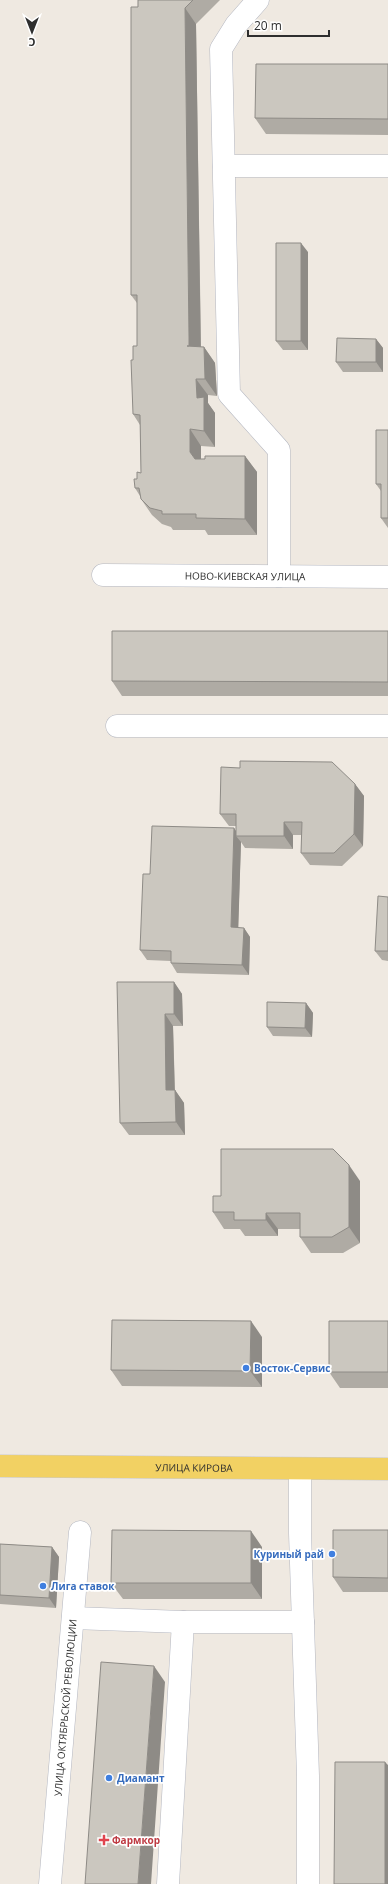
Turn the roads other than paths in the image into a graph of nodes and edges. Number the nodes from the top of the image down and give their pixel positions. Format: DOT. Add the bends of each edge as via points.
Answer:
graph roads {
  1 [pos="258,0"];
  2 [pos="224,166"];
  3 [pos="388,166"];
  4 [pos="102,575"];
  5 [pos="279,576"];
  6 [pos="388,577"];
  7 [pos="117,726"];
  8 [pos="388,726"];
  9 [pos="0,1466"];
  10 [pos="300,1468"];
  11 [pos="388,1469"];
  12 [pos="80,1532"];
  13 [pos="73,1618"];
  14 [pos="183,1622"];
  15 [pos="303,1622"];
  16 [pos="50,1884"];
  17 [pos="168,1884"];
  18 [pos="308,1884"];
  1 -- 2 [label="street" via="236,25 221,49"];
  2 -- 3 [label="street"];
  2 -- 5 [label="street" via="229,394 279,450"];
  4 -- 5 [label="street, НОВО-КИЕВСКАЯ УЛИЦА"];
  5 -- 6 [label="street, НОВО-КИЕВСКАЯ УЛИЦА"];
  7 -- 8 [label="street"];
  9 -- 10 [label="main road, УЛИЦА КИРОВА"];
  10 -- 11 [label="main road, УЛИЦА КИРОВА"];
  10 -- 15 [label="street"];
  12 -- 13 [label="street, УЛИЦА ОКТЯБРЬСКОЙ РЕВОЛЮЦИИ"];
  13 -- 14 [label="street"];
  13 -- 16 [label="street, УЛИЦА ОКТЯБРЬСКОЙ РЕВОЛЮЦИИ"];
  14 -- 15 [label="street"];
  14 -- 17 [label="street"];
  15 -- 18 [label="street" via="308,1776"];
}
